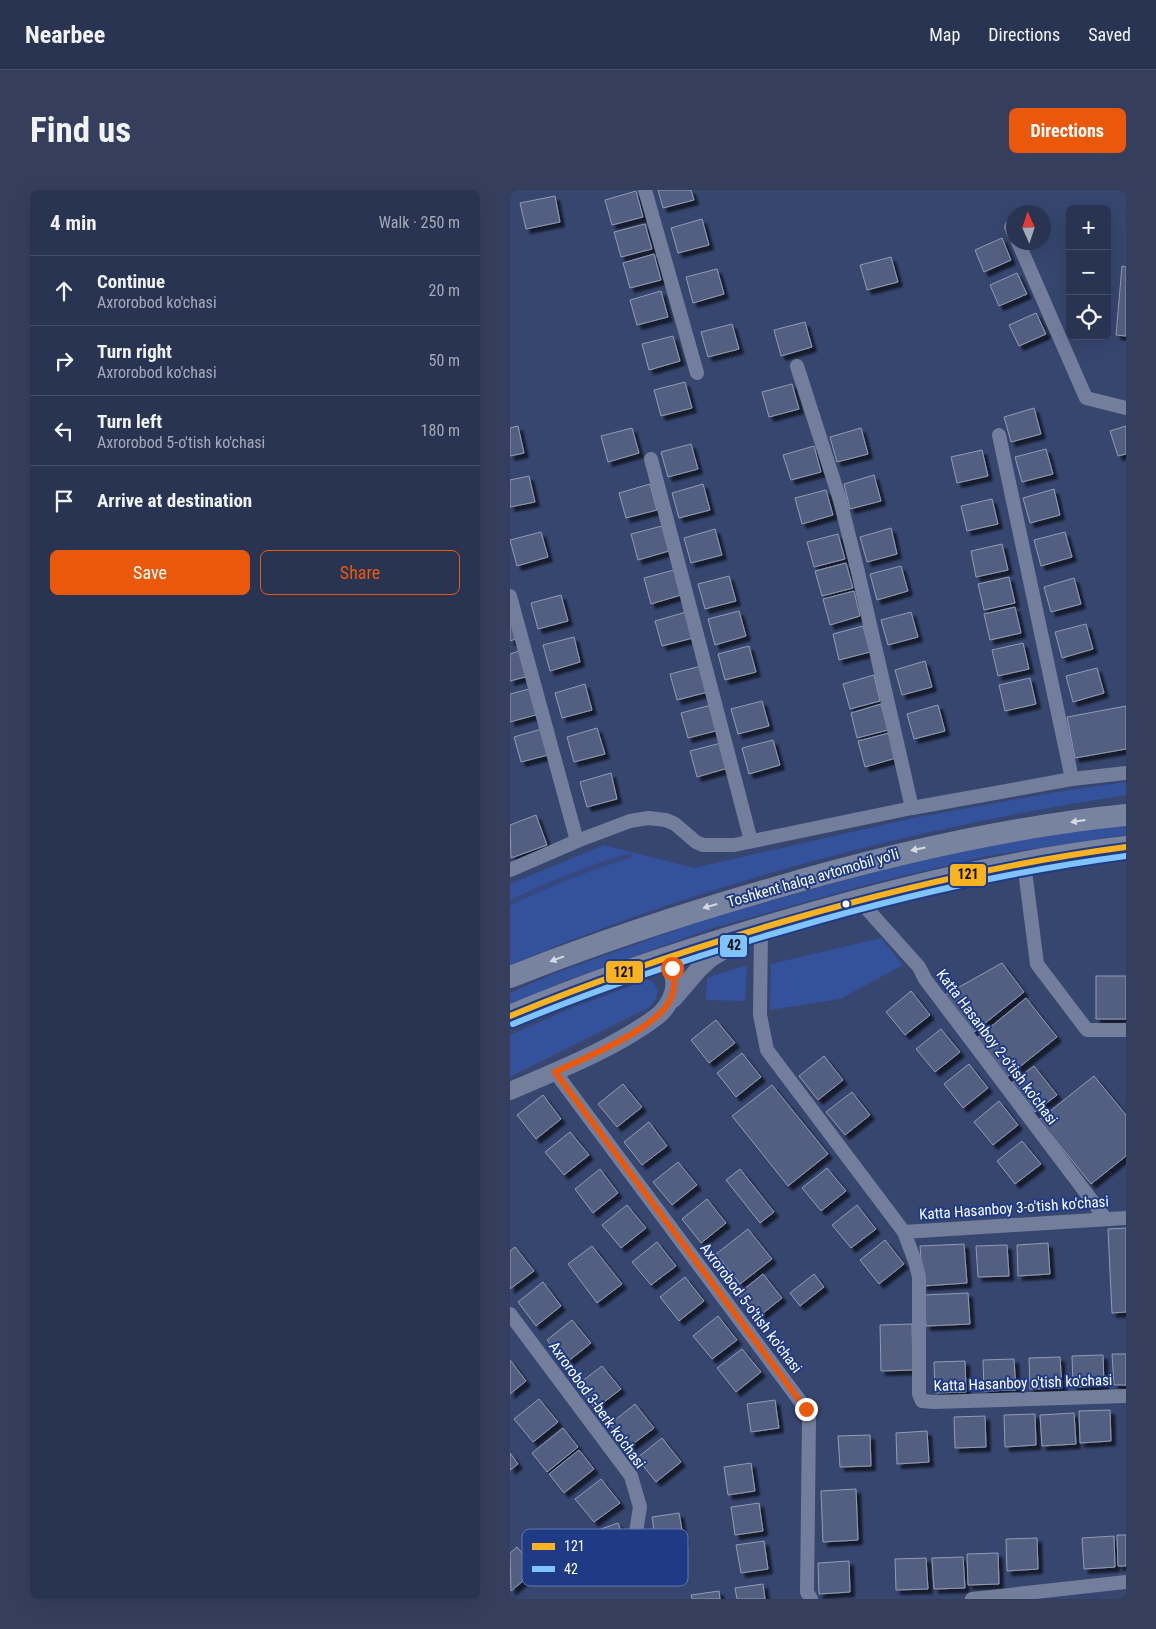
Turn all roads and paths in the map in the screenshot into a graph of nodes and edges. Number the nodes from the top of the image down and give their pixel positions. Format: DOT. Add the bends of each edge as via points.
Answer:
graph roads {
  1 [pos="645,190"];
  2 [pos="1021,250"];
  3 [pos="797,366"];
  4 [pos="697,373"];
  5 [pos="1126,408"];
  6 [pos="1000,435"];
  7 [pos="651,459"];
  8 [pos="510,596"];
  9 [pos="1126,773"];
  10 [pos="1072,779"];
  11 [pos="912,808"];
  12 [pos="1126,815"];
  13 [pos="577,840"];
  14 [pos="751,841"];
  15 [pos="1126,846"];
  16 [pos="1024,863"];
  17 [pos="510,870"];
  18 [pos="859,900"];
  19 [pos="761,928"];
  20 [pos="662,959"];
  21 [pos="510,977"];
  22 [pos="667,1005"];
  23 [pos="510,1016"];
  24 [pos="1126,1030"];
  25 [pos="555,1072"];
  26 [pos="510,1091"];
  27 [pos="1105,1218"];
  28 [pos="1126,1218"];
  29 [pos="904,1232"];
  30 [pos="510,1314"];
  31 [pos="1126,1396"];
  32 [pos="636,1529"];
  33 [pos="1126,1582"];
  34 [pos="811,1599"];
  35 [pos="972,1599"];
  1 -- 4 [label="street"];
  2 -- 5 [label="street" via="1086,398"];
  3 -- 11 [label="street" via="842,508"];
  6 -- 10 [label="street"];
  7 -- 14 [label="street"];
  8 -- 13 [label="street"];
  9 -- 10 [label="street"];
  10 -- 11 [label="street"];
  11 -- 14 [label="street"];
  12 -- 21 [label="highway, Toshkent halqa avtomobil yo'li, one-way" via="1006,832 893,854 700,909"];
  13 -- 14 [label="street" via="648,818 675,824 703,845"];
  13 -- 17 [label="street"];
  15 -- 16 [label="highway"];
  16 -- 18 [label="highway"];
  16 -- 24 [label="street" via="1037,964 1087,1030"];
  18 -- 19 [label="highway"];
  18 -- 27 [label="street, Katta Hasanboy 2-o'tish ko'chasi" via="919,967"];
  19 -- 20 [label="highway"];
  19 -- 22 [label="street" via="711,958"];
  19 -- 29 [label="street" via="760,1015 767,1050"];
  20 -- 22 [label="street" via="672,968 675,978"];
  20 -- 23 [label="highway"];
  22 -- 25 [label="street" via="652,1020 616,1043"];
  25 -- 26 [label="street"];
  25 -- 34 [label="street, Axrorobod 5-o'tish ko'chasi" via="806,1409 809,1419 807,1592"];
  27 -- 28 [label="street, Katta Hasanboy 3-o'tish ko'chasi"];
  27 -- 29 [label="street, Katta Hasanboy 3-o'tish ko'chasi"];
  29 -- 31 [label="street, Katta Hasanboy o'tish ko'chasi" via="919,1277 919,1394 922,1401"];
  30 -- 32 [label="street, Axrorobod 3-berk ko'chasi" via="631,1476 640,1507"];
  33 -- 35 [label="street"];
}
